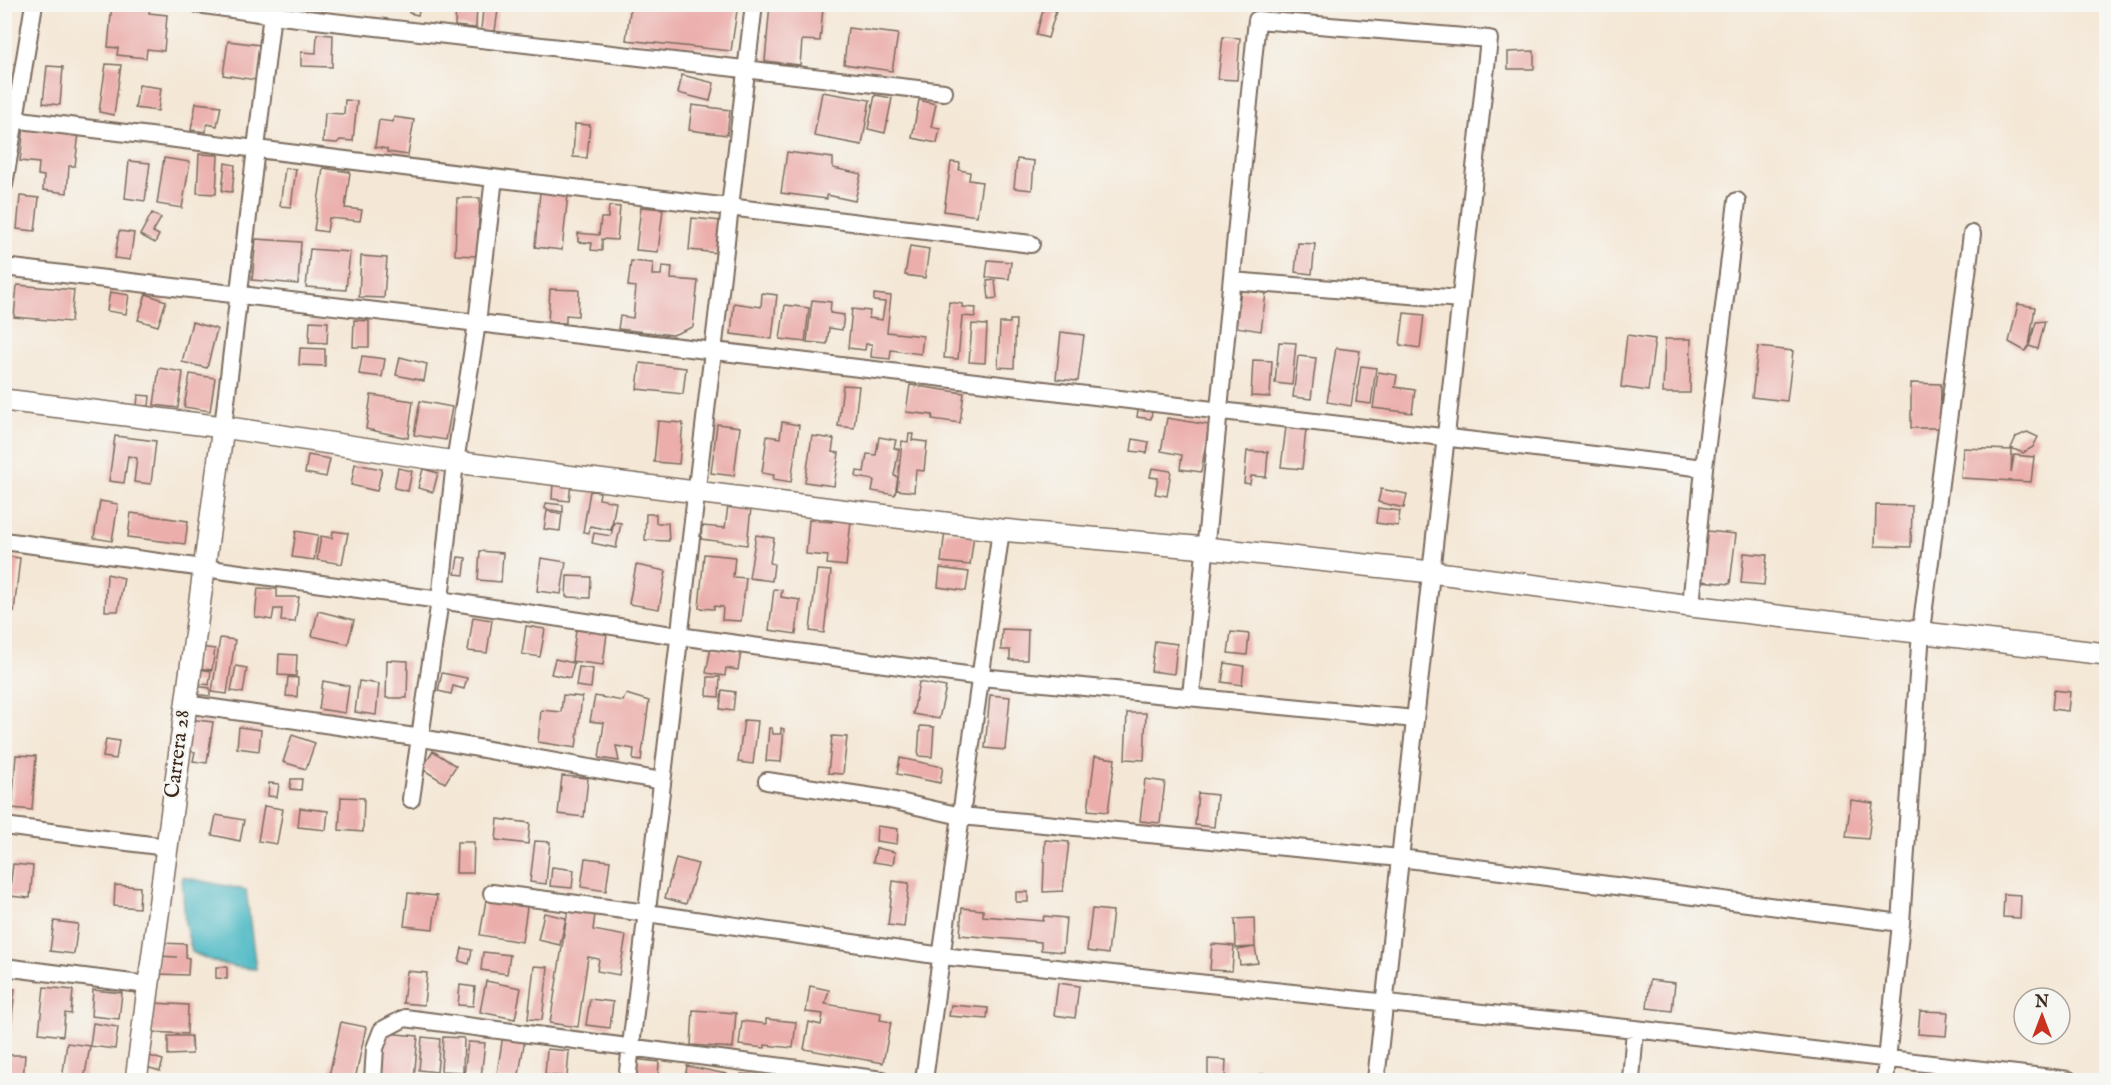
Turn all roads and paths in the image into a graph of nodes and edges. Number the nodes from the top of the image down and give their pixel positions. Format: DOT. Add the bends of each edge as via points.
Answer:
graph roads {
  1 [pos="34,4"];
  2 [pos="198,4"];
  3 [pos="754,4"];
  4 [pos="273,10"];
  5 [pos="746,69"];
  6 [pos="944,92"];
  7 [pos="10,118"];
  8 [pos="256,149"];
  9 [pos="494,178"];
  10 [pos="4,185"];
  11 [pos="1737,201"];
  12 [pos="730,207"];
  13 [pos="1972,234"];
  14 [pos="1031,244"];
  15 [pos="4,267"];
  16 [pos="1232,280"];
  17 [pos="239,294"];
  18 [pos="1461,299"];
  19 [pos="477,323"];
  20 [pos="713,351"];
  21 [pos="4,400"];
  22 [pos="1219,411"];
  23 [pos="223,427"];
  24 [pos="1446,437"];
  25 [pos="454,462"];
  26 [pos="1704,468"];
  27 [pos="697,491"];
  28 [pos="1002,530"];
  29 [pos="4,541"];
  30 [pos="1206,548"];
  31 [pos="203,567"];
  32 [pos="1431,572"];
  33 [pos="440,600"];
  34 [pos="1692,606"];
  35 [pos="1922,631"];
  36 [pos="680,636"];
  37 [pos="2106,654"];
  38 [pos="981,677"];
  39 [pos="1191,696"];
  40 [pos="185,704"];
  41 [pos="1415,719"];
  42 [pos="422,738"];
  43 [pos="662,781"];
  44 [pos="767,781"];
  45 [pos="411,799"];
  46 [pos="962,816"];
  47 [pos="4,826"];
  48 [pos="166,847"];
  49 [pos="1400,858"];
  50 [pos="492,893"];
  51 [pos="647,913"];
  52 [pos="1901,923"];
  53 [pos="942,956"];
  54 [pos="4,967"];
  55 [pos="148,985"];
  56 [pos="1384,1002"];
  57 [pos="1635,1029"];
  58 [pos="631,1046"];
  59 [pos="1888,1058"];
  60 [pos="136,1080"];
  61 [pos="373,1080"];
  62 [pos="627,1080"];
  63 [pos="883,1080"];
  64 [pos="924,1080"];
  65 [pos="1376,1080"];
  66 [pos="1631,1080"];
  67 [pos="1885,1080"];
  68 [pos="2069,1080"];
  1 -- 7 [label="street"];
  2 -- 4 [label="street"];
  3 -- 5 [label="street"];
  4 -- 5 [label="street"];
  4 -- 8 [label="street"];
  5 -- 6 [label="street"];
  5 -- 12 [label="street"];
  7 -- 8 [label="street"];
  7 -- 10 [label="street"];
  8 -- 9 [label="street"];
  8 -- 17 [label="street"];
  9 -- 12 [label="street"];
  9 -- 19 [label="street"];
  11 -- 26 [label="street"];
  12 -- 14 [label="street"];
  12 -- 20 [label="street"];
  13 -- 35 [label="street"];
  15 -- 17 [label="street"];
  16 -- 18 [label="street"];
  16 -- 18 [label="street" via="1257,20 1489,39"];
  16 -- 22 [label="street"];
  17 -- 19 [label="street"];
  17 -- 23 [label="street"];
  18 -- 24 [label="street"];
  19 -- 20 [label="street"];
  19 -- 25 [label="street"];
  20 -- 22 [label="street"];
  20 -- 27 [label="street"];
  21 -- 23 [label="street"];
  22 -- 24 [label="street"];
  22 -- 30 [label="street"];
  23 -- 25 [label="street"];
  23 -- 31 [label="street, Carrera 28"];
  24 -- 26 [label="street"];
  24 -- 32 [label="street"];
  25 -- 27 [label="street"];
  25 -- 33 [label="street"];
  26 -- 34 [label="street"];
  27 -- 28 [label="street"];
  27 -- 36 [label="street"];
  28 -- 30 [label="street"];
  28 -- 38 [label="street"];
  29 -- 31 [label="street"];
  30 -- 32 [label="street"];
  30 -- 39 [label="street"];
  31 -- 33 [label="street"];
  31 -- 40 [label="street, Carrera 28"];
  32 -- 34 [label="street"];
  32 -- 41 [label="street"];
  33 -- 36 [label="street"];
  33 -- 42 [label="street"];
  34 -- 35 [label="street"];
  35 -- 37 [label="street"];
  35 -- 52 [label="street"];
  36 -- 38 [label="street"];
  36 -- 43 [label="street"];
  38 -- 39 [label="street"];
  38 -- 46 [label="street"];
  39 -- 41 [label="street"];
  40 -- 42 [label="street"];
  40 -- 48 [label="street, Carrera 28"];
  41 -- 49 [label="street"];
  42 -- 43 [label="street"];
  42 -- 45 [label="street"];
  43 -- 51 [label="street"];
  44 -- 46 [label="street" via="886,799"];
  46 -- 49 [label="street"];
  46 -- 53 [label="street"];
  47 -- 48 [label="street"];
  48 -- 55 [label="street, Carrera 28"];
  49 -- 52 [label="street"];
  49 -- 56 [label="street"];
  50 -- 51 [label="street"];
  51 -- 53 [label="street"];
  51 -- 58 [label="street"];
  52 -- 59 [label="street"];
  53 -- 56 [label="street"];
  53 -- 64 [label="street"];
  54 -- 55 [label="street"];
  55 -- 60 [label="street, Carrera 28"];
  56 -- 57 [label="street"];
  56 -- 65 [label="street"];
  57 -- 59 [label="street"];
  57 -- 66 [label="street"];
  58 -- 61 [label="street" via="405,1018 382,1030 375,1048"];
  58 -- 62 [label="street"];
  58 -- 63 [label="street"];
  59 -- 67 [label="street"];
  59 -- 68 [label="street"];
}
